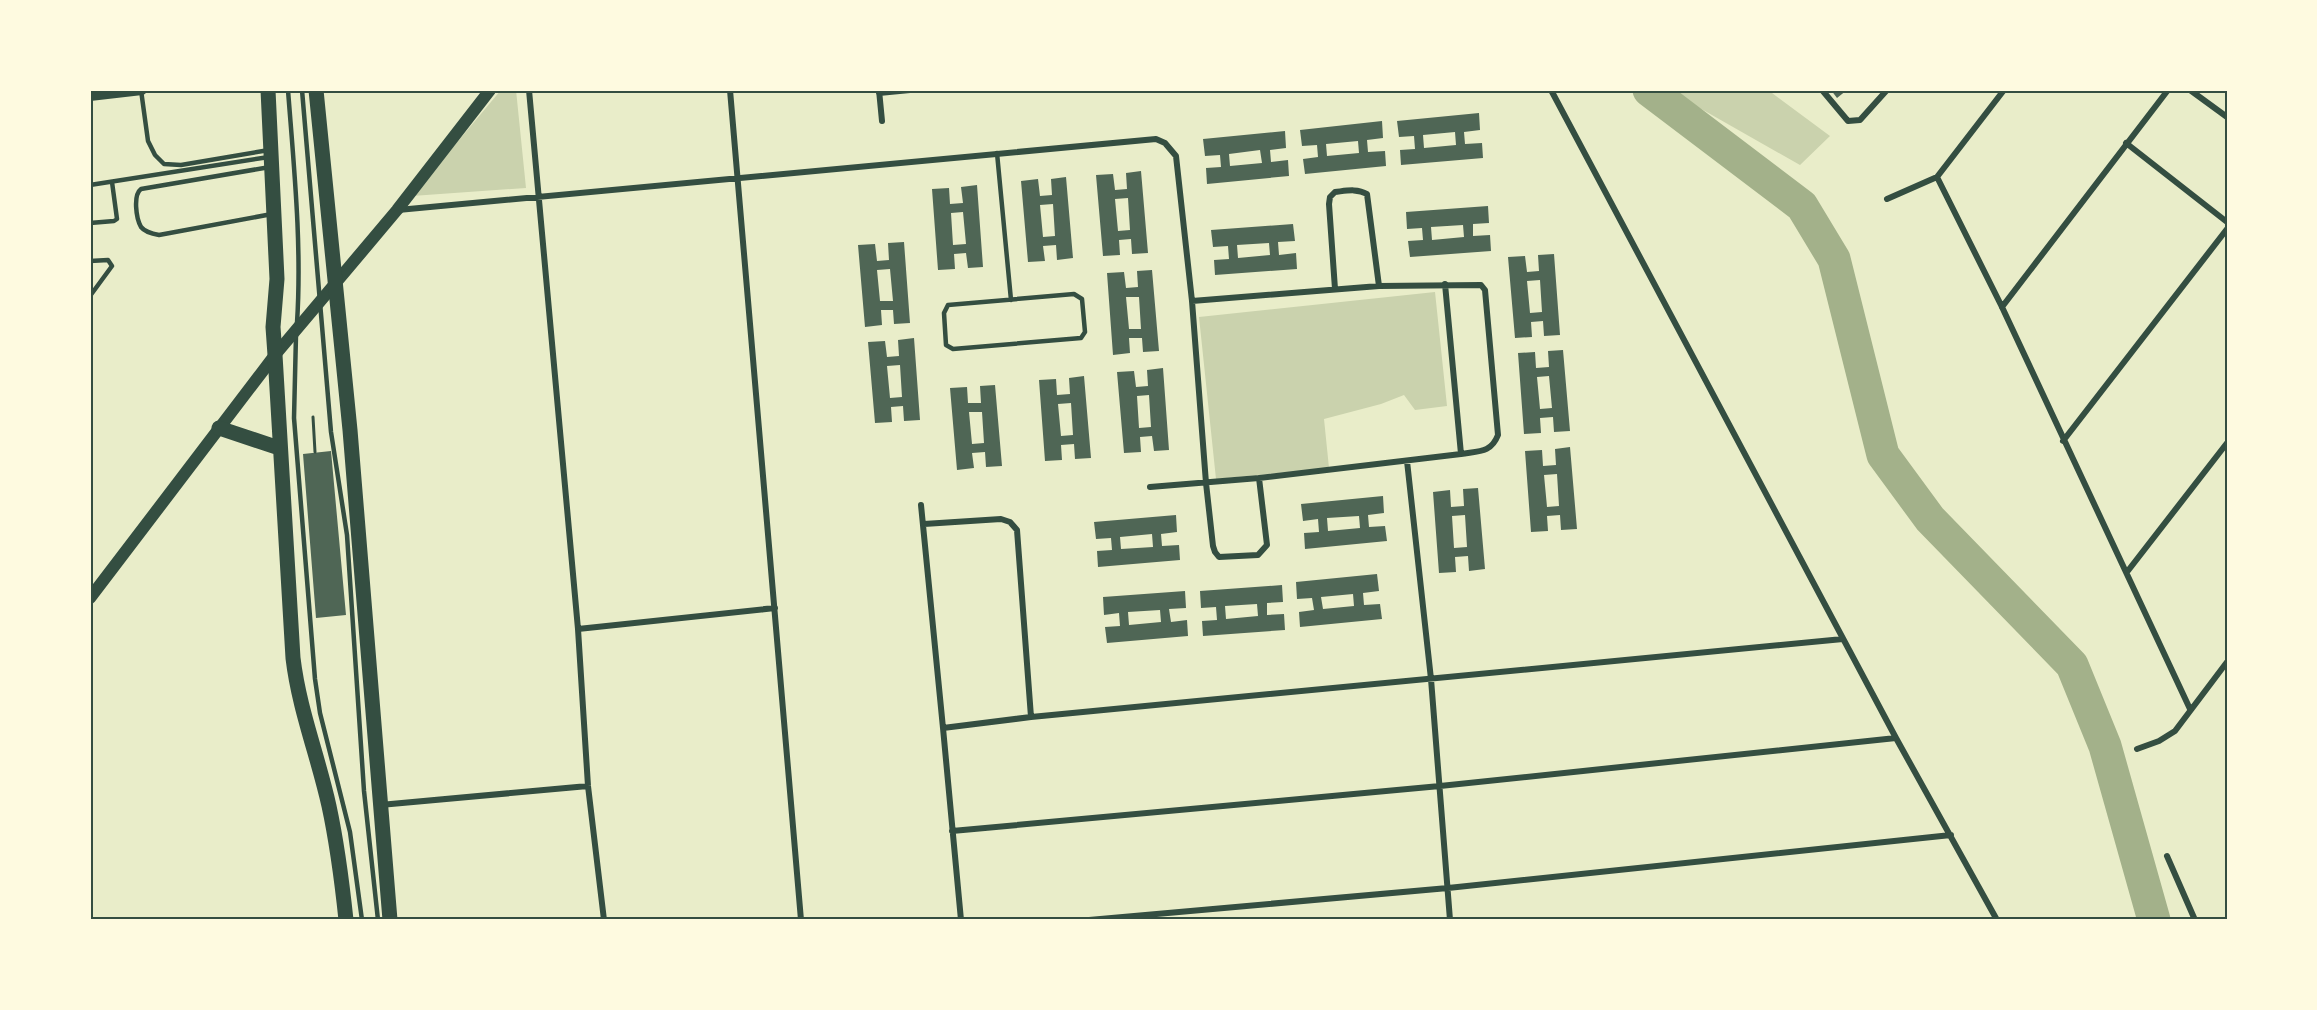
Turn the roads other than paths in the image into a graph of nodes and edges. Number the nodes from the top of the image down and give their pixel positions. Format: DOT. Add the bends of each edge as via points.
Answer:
graph roads {
  1 [pos="141,90"];
  2 [pos="268,90"];
  3 [pos="288,90"];
  4 [pos="302,90"];
  5 [pos="316,90"];
  6 [pos="490,90"];
  7 [pos="528,90"];
  8 [pos="730,90"];
  9 [pos="910,90"];
  10 [pos="1551,90"];
  11 [pos="1822,90"];
  12 [pos="1887,90"];
  13 [pos="2004,90"];
  14 [pos="2168,90"];
  15 [pos="2190,90"];
  16 [pos="879,91"];
  17 [pos="90,96"];
  18 [pos="2227,117"];
  19 [pos="882,121"];
  20 [pos="2126,143"];
  21 [pos="997,153"];
  22 [pos="272,158"];
  23 [pos="1937,177"];
  24 [pos="738,178"];
  25 [pos="112,182"];
  26 [pos="90,185"];
  27 [pos="537,198"];
  28 [pos="1887,199"];
  29 [pos="397,210"];
  30 [pos="274,214"];
  31 [pos="2227,222"];
  32 [pos="90,223"];
  33 [pos="2227,229"];
  34 [pos="90,261"];
  35 [pos="335,282"];
  36 [pos="1445,284"];
  37 [pos="1379,286"];
  38 [pos="1335,289"];
  39 [pos="90,296"];
  40 [pos="320,300"];
  41 [pos="1011,300"];
  42 [pos="1192,302"];
  43 [pos="2002,307"];
  44 [pos="296,328"];
  45 [pos="274,355"];
  46 [pos="219,428"];
  47 [pos="2063,441"];
  48 [pos="2227,443"];
  49 [pos="279,448"];
  50 [pos="1461,454"];
  51 [pos="1407,461"];
  52 [pos="1259,478"];
  53 [pos="1206,483"];
  54 [pos="1150,487"];
  55 [pos="921,505"];
  56 [pos="924,524"];
  57 [pos="2127,572"];
  58 [pos="90,598"];
  59 [pos="775,608"];
  60 [pos="578,630"];
  61 [pos="1843,639"];
  62 [pos="2227,662"];
  63 [pos="1431,679"];
  64 [pos="2190,709"];
  65 [pos="1031,717"];
  66 [pos="943,728"];
  67 [pos="1896,738"];
  68 [pos="2137,749"];
  69 [pos="588,786"];
  70 [pos="1440,786"];
  71 [pos="380,805"];
  72 [pos="952,831"];
  73 [pos="1951,835"];
  74 [pos="2166,856"];
  75 [pos="1448,888"];
  76 [pos="346,920"];
  77 [pos="362,920"];
  78 [pos="378,920"];
  79 [pos="390,920"];
  80 [pos="604,920"];
  81 [pos="801,920"];
  82 [pos="961,920"];
  83 [pos="1089,920"];
  84 [pos="1450,920"];
  85 [pos="1997,920"];
  86 [pos="2194,920"];
  1 -- 17 [label="street"];
  1 -- 22 [label="lane" via="148,141 164,164"];
  2 -- 22 [label="main road"];
  3 -- 44 [label="lane" via="300,262"];
  4 -- 40 [label="lane"];
  5 -- 35 [label="main road"];
  6 -- 29 [label="main road"];
  7 -- 27 [label="street"];
  8 -- 24 [label="street"];
  9 -- 16 [label="street"];
  10 -- 61 [label="street"];
  11 -- 12 [label="street" via="1848,121 1855,122"];
  13 -- 23 [label="street"];
  14 -- 20 [label="street"];
  15 -- 18 [label="street"];
  16 -- 19 [label="street"];
  20 -- 31 [label="street"];
  20 -- 43 [label="street"];
  21 -- 24 [label="street"];
  21 -- 41 [label="lane"];
  21 -- 42 [label="street" via="1147,139 1165,143 1176,156"];
  22 -- 25 [label="lane"];
  22 -- 30 [label="main road"];
  22 -- 30 [label="lane" via="141,189 136,197 141,226 159,235"];
  23 -- 28 [label="street"];
  23 -- 43 [label="street"];
  24 -- 27 [label="street"];
  24 -- 59 [label="street"];
  25 -- 26 [label="lane"];
  25 -- 32 [label="lane" via="117,219"];
  27 -- 29 [label="street"];
  27 -- 60 [label="street"];
  29 -- 35 [label="main road"];
  30 -- 45 [label="main road"];
  33 -- 47 [label="street"];
  34 -- 39 [label="lane" via="108,260 112,266"];
  35 -- 40 [label="main road"];
  35 -- 71 [label="main road"];
  36 -- 37 [label="street"];
  36 -- 50 [label="street"];
  36 -- 50 [label="street" via="1474,283 1485,290 1498,435 1490,449"];
  37 -- 38 [label="street"];
  37 -- 38 [label="street" via="1366,194 1361,190 1346,191 1335,192 1329,204"];
  38 -- 42 [label="street"];
  40 -- 44 [label="main road"];
  40 -- 78 [label="lane" via="331,432 347,535 364,791"];
  41 -- 41 [label="lane" via="1080,295 1086,332 1081,339 953,349 946,345 944,313 948,306"];
  42 -- 53 [label="street"];
  43 -- 47 [label="street"];
  44 -- 45 [label="main road"];
  44 -- 77 [label="lane" via="294,418 315,679 350,832"];
  45 -- 46 [label="main road"];
  45 -- 49 [label="main road"];
  46 -- 49 [label="main road"];
  46 -- 58 [label="main road"];
  47 -- 57 [label="street"];
  48 -- 57 [label="street"];
  49 -- 76 [label="main road" via="296,687 329,805"];
  50 -- 51 [label="street"];
  51 -- 52 [label="street"];
  51 -- 63 [label="street"];
  52 -- 53 [label="street"];
  52 -- 53 [label="street" via="1267,545 1258,555 1225,558 1215,552"];
  53 -- 54 [label="street"];
  55 -- 56 [label="street"];
  56 -- 65 [label="street" via="1001,519 1017,530"];
  56 -- 66 [label="street"];
  57 -- 64 [label="street"];
  59 -- 60 [label="street"];
  59 -- 81 [label="street"];
  60 -- 69 [label="street"];
  61 -- 63 [label="street"];
  61 -- 67 [label="street"];
  62 -- 64 [label="street"];
  63 -- 65 [label="street"];
  63 -- 70 [label="street"];
  64 -- 68 [label="street" via="2175,731"];
  65 -- 66 [label="street"];
  66 -- 72 [label="street"];
  67 -- 70 [label="street"];
  67 -- 73 [label="street"];
  69 -- 71 [label="street"];
  69 -- 80 [label="street"];
  70 -- 72 [label="street"];
  70 -- 75 [label="street"];
  71 -- 79 [label="main road"];
  72 -- 82 [label="street"];
  73 -- 75 [label="street"];
  73 -- 85 [label="street"];
  74 -- 86 [label="street"];
  75 -- 83 [label="street"];
  75 -- 84 [label="street"];
}
